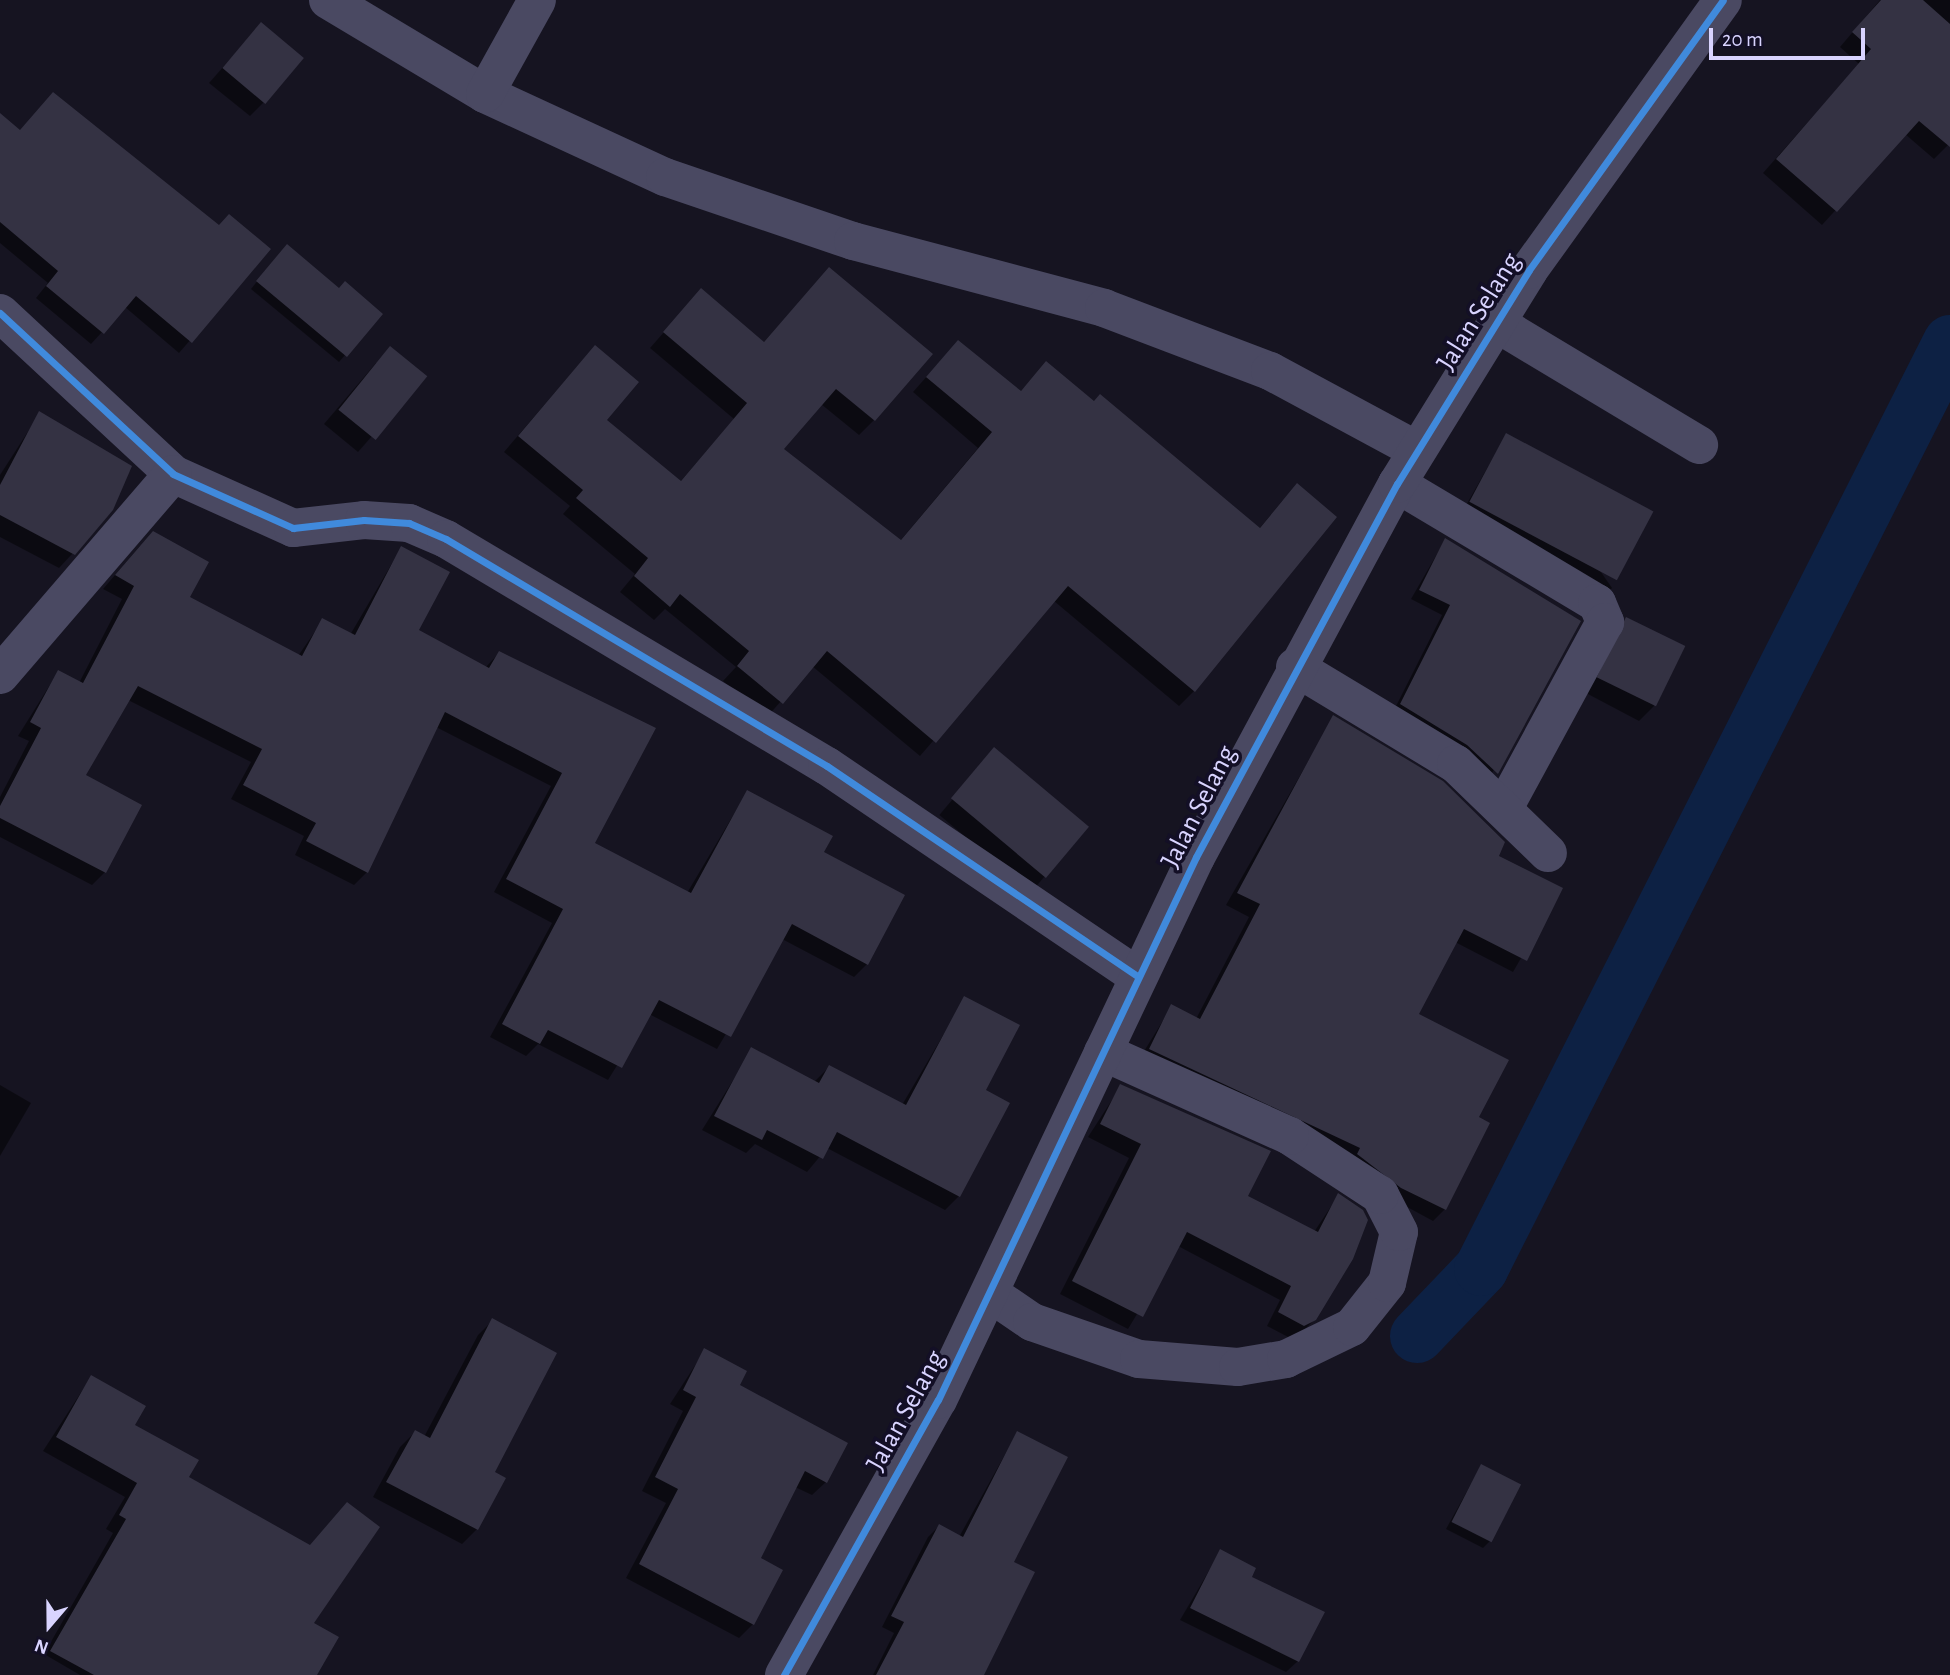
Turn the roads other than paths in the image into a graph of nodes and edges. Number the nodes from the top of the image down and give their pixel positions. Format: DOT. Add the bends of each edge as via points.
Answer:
graph roads {
  1 [pos="328,0"];
  2 [pos="537,0"];
  3 [pos="1723,0"];
  4 [pos="485,94"];
  5 [pos="0,313"];
  6 [pos="1496,323"];
  7 [pos="1699,445"];
  8 [pos="1417,450"];
  9 [pos="173,474"];
  10 [pos="1397,484"];
  11 [pos="1295,667"];
  12 [pos="0,675"];
  13 [pos="1504,808"];
  14 [pos="1548,853"];
  15 [pos="1138,976"];
  16 [pos="1103,1052"];
  17 [pos="987,1304"];
  18 [pos="785,1675"];
  1 -- 4 [label="street"];
  2 -- 4 [label="street"];
  3 -- 6 [label="street, Jalan Selang" via="1654,89"];
  4 -- 8 [label="street" via="665,177 853,241 1104,308 1193,341 1270,371"];
  5 -- 9 [label="street"];
  6 -- 7 [label="street"];
  6 -- 8 [label="street, Jalan Selang"];
  8 -- 10 [label="street, Jalan Selang"];
  9 -- 12 [label="street"];
  9 -- 15 [label="street" via="293,528 364,520 409,523 446,540 815,759"];
  10 -- 11 [label="street, Jalan Selang"];
  10 -- 13 [label="street" via="1585,595 1605,622"];
  11 -- 13 [label="street" via="1418,737"];
  11 -- 15 [label="street, Jalan Selang"];
  13 -- 14 [label="street"];
  15 -- 16 [label="street, Jalan Selang"];
  16 -- 17 [label="street, Jalan Selang"];
  16 -- 17 [label="street" via="1290,1136 1380,1195 1399,1232 1387,1283 1352,1327 1286,1359 1238,1367 1128,1356"];
  17 -- 18 [label="street, Jalan Selang"];
}
